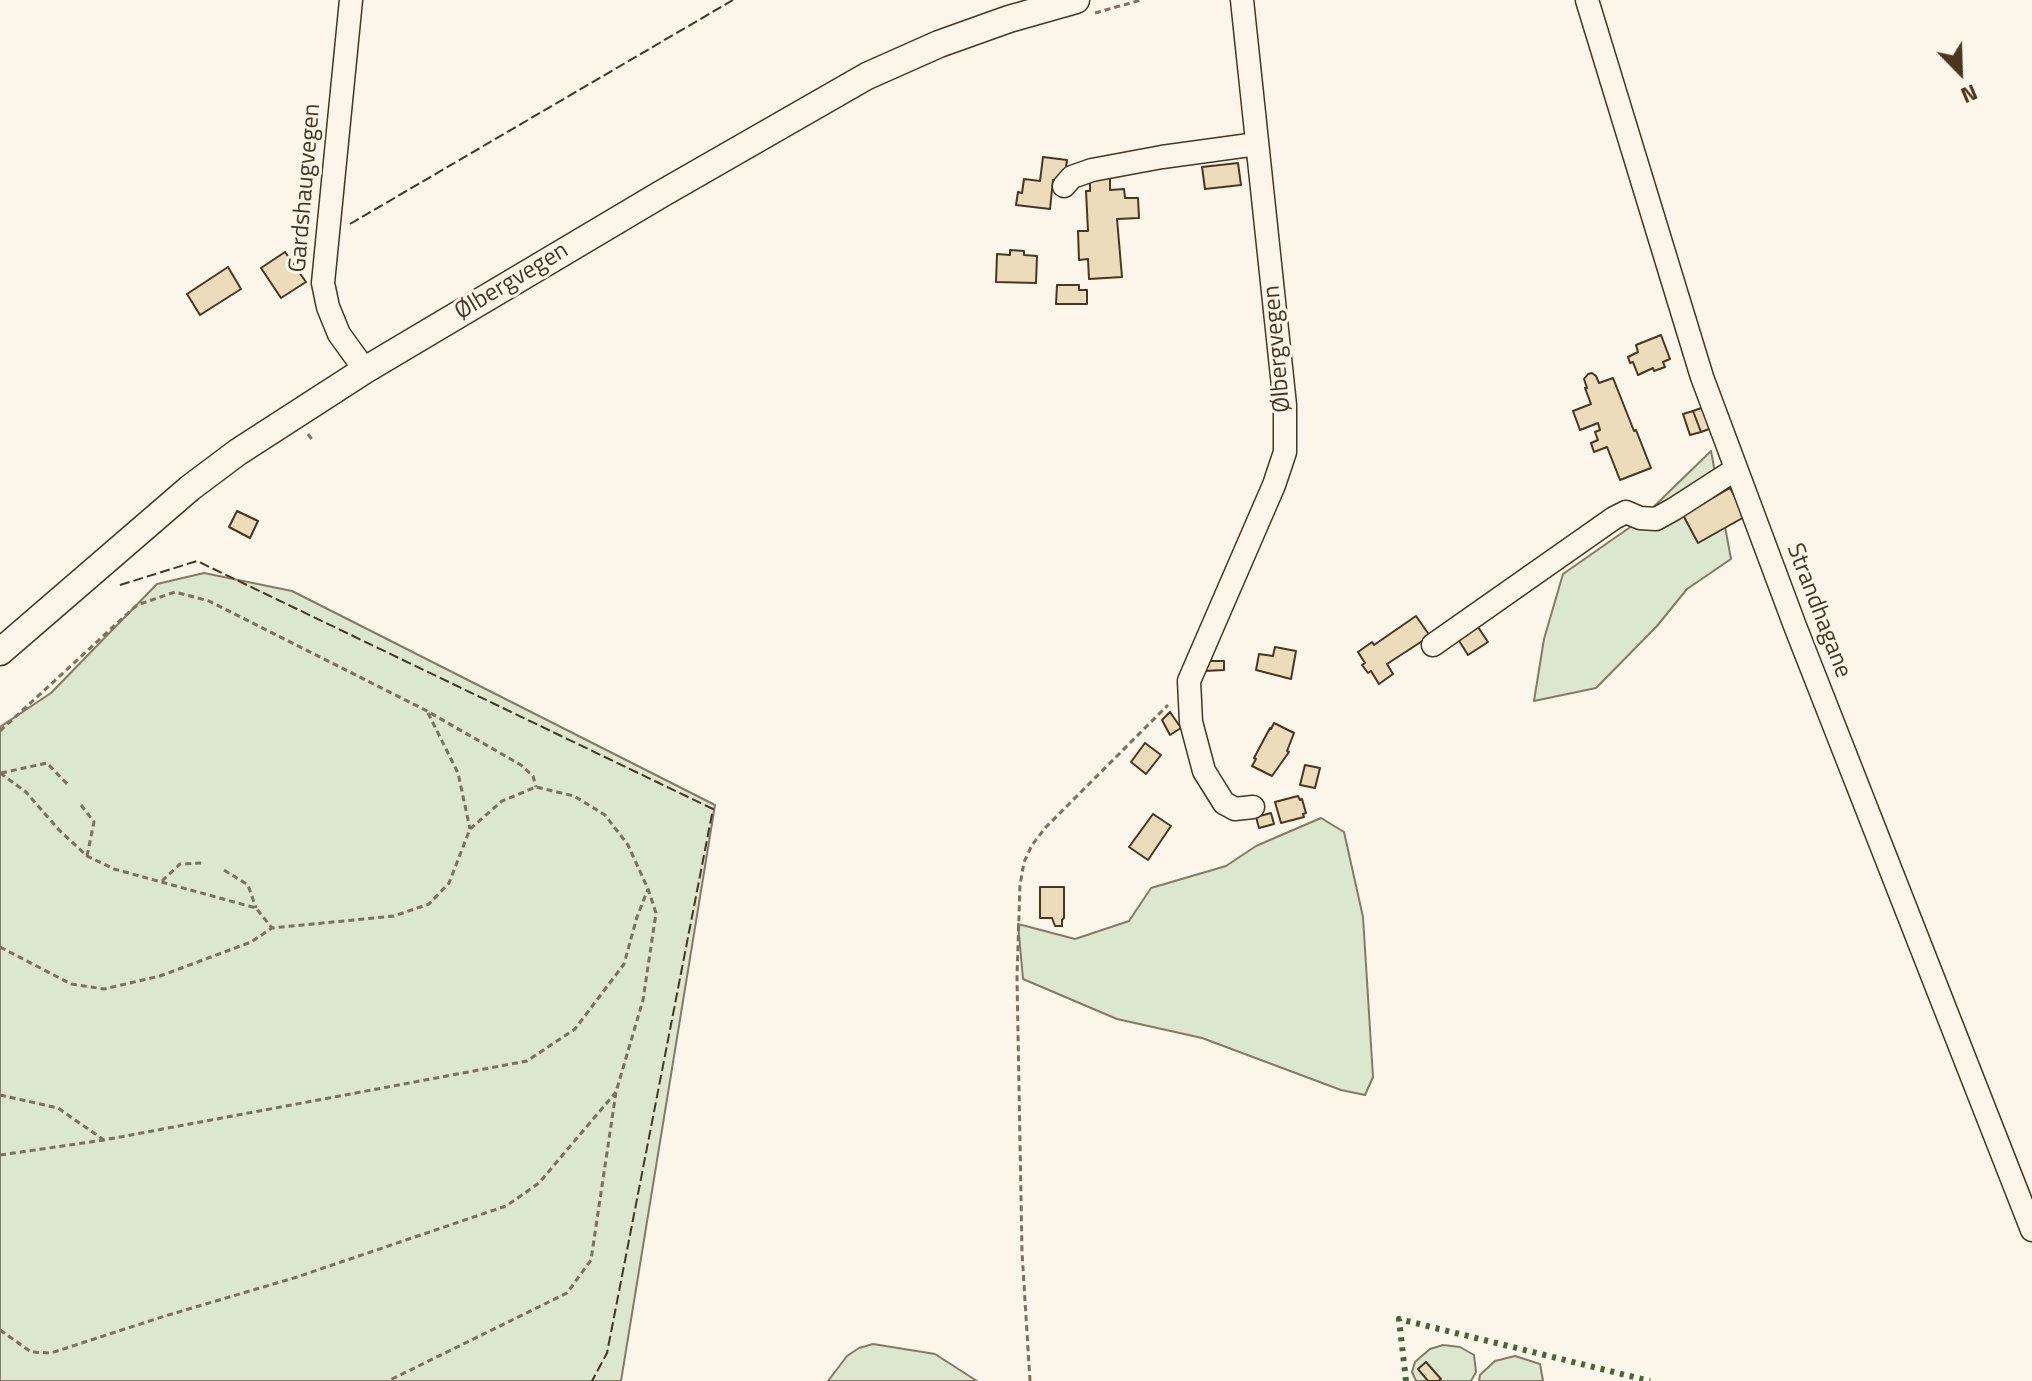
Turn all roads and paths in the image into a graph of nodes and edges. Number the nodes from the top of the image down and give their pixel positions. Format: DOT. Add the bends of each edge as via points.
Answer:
graph roads {
  1 [pos="351,0"];
  2 [pos="1141,0"];
  3 [pos="1242,0"];
  4 [pos="1587,0"];
  5 [pos="1086,6"];
  6 [pos="1257,144"];
  7 [pos="1064,186"];
  8 [pos="365,370"];
  9 [pos="1736,469"];
  10 [pos="1433,645"];
  11 [pos="0,652"];
  12 [pos="1189,681"];
  13 [pos="427,711"];
  14 [pos="0,731"];
  15 [pos="0,773"];
  16 [pos="69,786"];
  17 [pos="536,787"];
  18 [pos="81,805"];
  19 [pos="1253,807"];
  20 [pos="470,829"];
  21 [pos="87,856"];
  22 [pos="203,863"];
  23 [pos="224,870"];
  24 [pos="161,882"];
  25 [pos="648,889"];
  26 [pos="256,908"];
  27 [pos="272,928"];
  28 [pos="0,947"];
  29 [pos="616,1092"];
  30 [pos="0,1095"];
  31 [pos="104,1140"];
  32 [pos="0,1155"];
  33 [pos="2032,1230"];
  34 [pos="0,1330"];
  35 [pos="388,1381"];
  36 [pos="1030,1381"];
  1 -- 8 [label="street, Gardshaugvegen" via="323,283 339,334"];
  2 -- 5 [label="path"];
  3 -- 6 [label="street, Ølbergvegen"];
  4 -- 9 [label="street, Strandhagane" via="1702,377"];
  5 -- 8 [label="main road, Ølbergvegen" via="1009,19 867,76"];
  6 -- 7 [label="street" via="1092,170"];
  6 -- 12 [label="street, Ølbergvegen" via="1285,405 1285,452"];
  8 -- 11 [label="main road, Ølbergvegen" via="190,488"];
  9 -- 10 [label="street" via="1656,519 1626,512 1614,518"];
  9 -- 33 [label="street, Strandhagane"];
  12 -- 19 [label="street" via="1191,722 1204,771 1224,803 1235,809"];
  12 -- 36 [label="path" via="1046,827 1024,862 1017,977"];
  13 -- 14 [label="path" via="209,601 175,592 137,605"];
  13 -- 17 [label="path" via="521,765"];
  13 -- 20 [label="path" via="458,773"];
  15 -- 16 [label="path" via="47,763"];
  15 -- 21 [label="path" via="26,792"];
  17 -- 20 [label="path" via="502,801"];
  17 -- 25 [label="path" via="574,796 605,815 628,845"];
  18 -- 21 [label="path" via="94,822"];
  20 -- 27 [label="path" via="449,883 429,904 394,916"];
  21 -- 24 [label="path"];
  22 -- 24 [label="path" via="180,864"];
  23 -- 26 [label="path" via="248,885"];
  24 -- 26 [label="path"];
  25 -- 29 [label="path" via="656,913 643,1000"];
  25 -- 31 [label="path" via="624,964 575,1029 527,1061"];
  26 -- 27 [label="path"];
  27 -- 28 [label="path" via="251,942 160,976 104,989 71,984"];
  29 -- 34 [label="path" via="539,1183 506,1206 51,1353 31,1352"];
  29 -- 35 [label="path" via="591,1260 567,1293"];
  30 -- 31 [label="path" via="58,1108"];
  31 -- 32 [label="path"];
}
